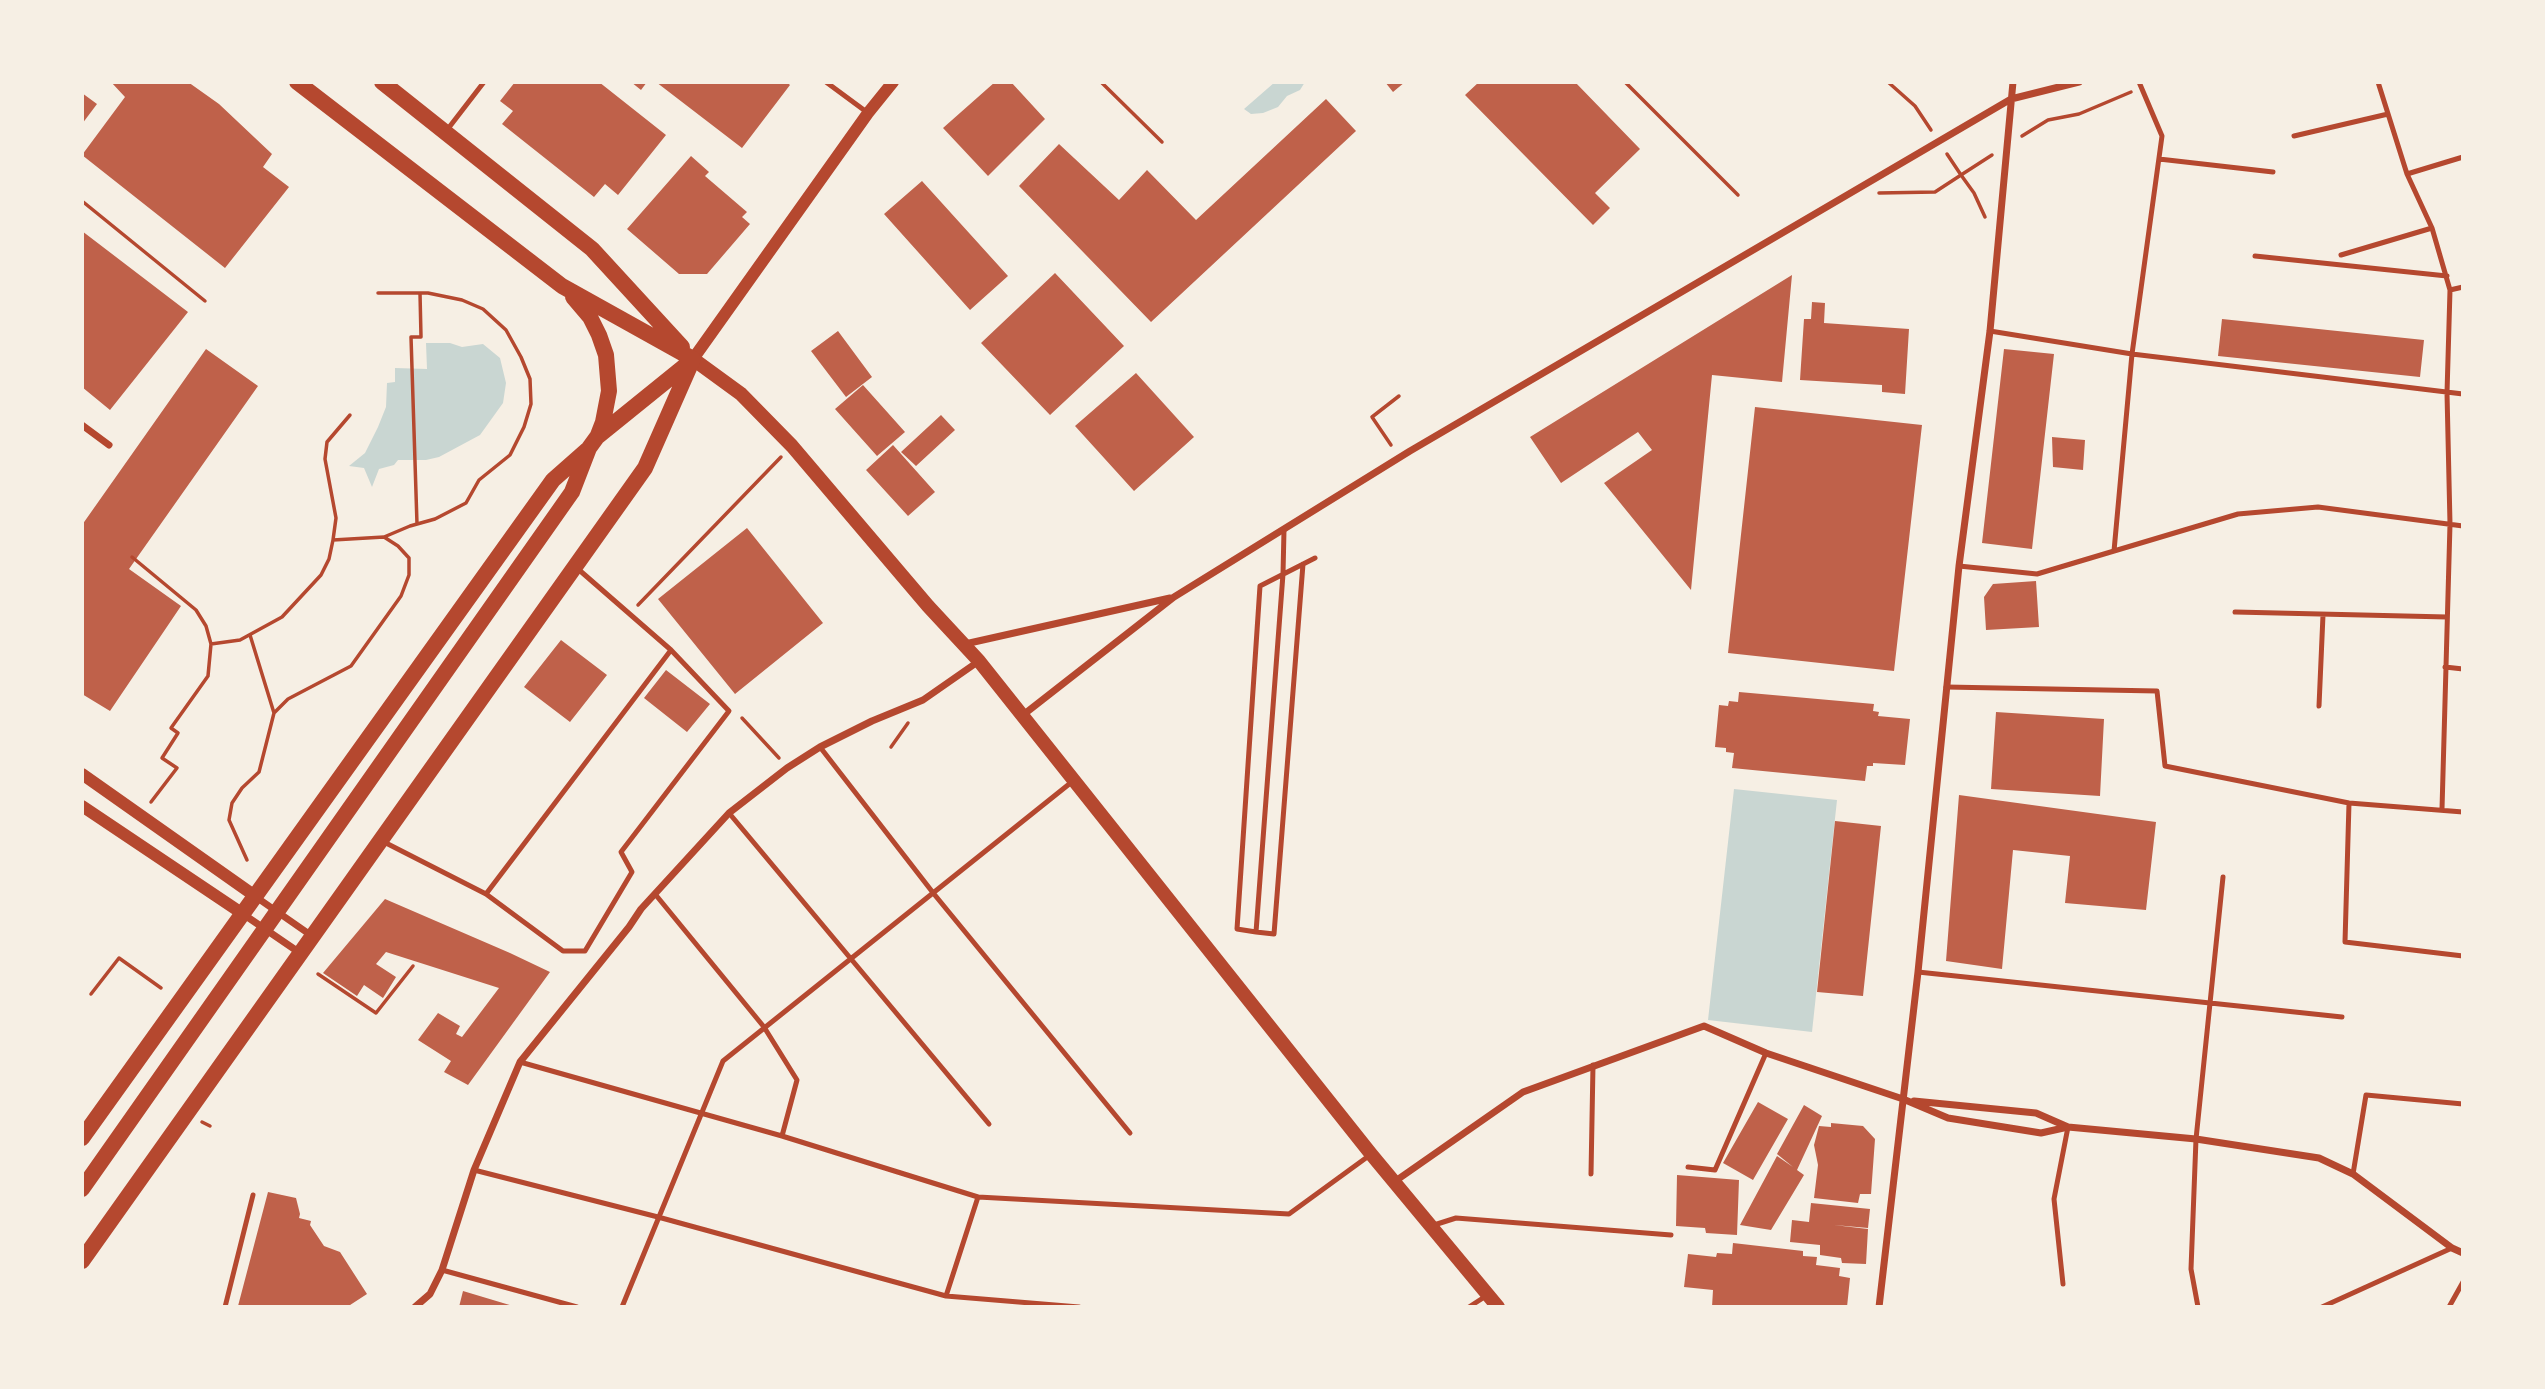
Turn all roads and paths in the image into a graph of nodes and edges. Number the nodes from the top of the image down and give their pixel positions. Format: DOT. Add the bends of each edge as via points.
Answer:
graph roads {
  1 [pos="297,82"];
  2 [pos="382,82"];
  3 [pos="484,82"];
  4 [pos="826,82"];
  5 [pos="893,82"];
  6 [pos="1101,82"];
  7 [pos="1625,82"];
  8 [pos="2013,82"];
  9 [pos="2079,82"];
  10 [pos="2378,82"];
  11 [pos="2140,85"];
  12 [pos="2011,99"];
  13 [pos="867,113"];
  14 [pos="2388,114"];
  15 [pos="2048,120"];
  16 [pos="446,132"];
  17 [pos="2294,136"];
  18 [pos="1162,142"];
  19 [pos="2463,158"];
  20 [pos="2159,159"];
  21 [pos="2273,172"];
  22 [pos="2407,174"];
  23 [pos="1974,192"];
  24 [pos="1849,194"];
  25 [pos="1738,195"];
  26 [pos="82,201"];
  27 [pos="2432,228"];
  28 [pos="2341,255"];
  29 [pos="2255,256"];
  30 [pos="2447,276"];
  31 [pos="562,286"];
  32 [pos="2463,288"];
  33 [pos="2450,290"];
  34 [pos="378,293"];
  35 [pos="420,293"];
  36 [pos="205,301"];
  37 [pos="1990,331"];
  38 [pos="2132,354"];
  39 [pos="693,359"];
  40 [pos="2446,393"];
  41 [pos="2463,394"];
  42 [pos="1399,396"];
  43 [pos="349,415"];
  44 [pos="82,425"];
  45 [pos="593,443"];
  46 [pos="109,445"];
  47 [pos="792,446"];
  48 [pos="1392,447"];
  49 [pos="417,524"];
  50 [pos="2450,524"];
  51 [pos="2463,526"];
  52 [pos="1284,530"];
  53 [pos="384,537"];
  54 [pos="333,540"];
  55 [pos="2114,551"];
  56 [pos="132,556"];
  57 [pos="1315,558"];
  58 [pos="1303,564"];
  59 [pos="1959,565"];
  60 [pos="575,566"];
  61 [pos="1283,574"];
  62 [pos="1174,597"];
  63 [pos="2235,612"];
  64 [pos="630,614"];
  65 [pos="2323,615"];
  66 [pos="2446,617"];
  67 [pos="250,635"];
  68 [pos="965,644"];
  69 [pos="211,645"];
  70 [pos="671,650"];
  71 [pos="979,661"];
  72 [pos="2445,667"];
  73 [pos="2463,669"];
  74 [pos="1946,687"];
  75 [pos="2319,706"];
  76 [pos="274,713"];
  77 [pos="1023,715"];
  78 [pos="820,747"];
  79 [pos="82,774"];
  80 [pos="1074,780"];
  81 [pos="2348,803"];
  82 [pos="150,804"];
  83 [pos="82,806"];
  84 [pos="2442,809"];
  85 [pos="2463,811"];
  86 [pos="729,813"];
  87 [pos="381,841"];
  88 [pos="247,860"];
  89 [pos="2223,877"];
  90 [pos="486,894"];
  91 [pos="655,894"];
  92 [pos="934,894"];
  93 [pos="255,896"];
  94 [pos="277,911"];
  95 [pos="243,914"];
  96 [pos="265,929"];
  97 [pos="1256,932"];
  98 [pos="313,937"];
  99 [pos="301,953"];
  100 [pos="2463,956"];
  101 [pos="850,960"];
  102 [pos="413,966"];
  103 [pos="1918,971"];
  104 [pos="318,974"];
  105 [pos="161,988"];
  106 [pos="91,994"];
  107 [pos="2211,1003"];
  108 [pos="2342,1017"];
  109 [pos="764,1027"];
  110 [pos="1766,1053"];
  111 [pos="520,1062"];
  112 [pos="1593,1064"];
  113 [pos="1903,1100"];
  114 [pos="2463,1104"];
  115 [pos="703,1113"];
  116 [pos="989,1124"];
  117 [pos="2068,1127"];
  118 [pos="1130,1133"];
  119 [pos="782,1136"];
  120 [pos="82,1138"];
  121 [pos="2196,1139"];
  122 [pos="1371,1154"];
  123 [pos="1688,1167"];
  124 [pos="474,1170"];
  125 [pos="1591,1174"];
  126 [pos="2353,1174"];
  127 [pos="1394,1182"];
  128 [pos="82,1189"];
  129 [pos="253,1195"];
  130 [pos="978,1197"];
  131 [pos="658,1217"];
  132 [pos="1430,1227"];
  133 [pos="1671,1235"];
  134 [pos="2452,1248"];
  135 [pos="2463,1253"];
  136 [pos="82,1261"];
  137 [pos="442,1270"];
  138 [pos="2463,1282"];
  139 [pos="2063,1284"];
  140 [pos="1488,1294"];
  141 [pos="946,1296"];
  142 [pos="225,1307"];
  143 [pos="415,1307"];
  144 [pos="577,1307"];
  145 [pos="622,1307"];
  146 [pos="1079,1307"];
  147 [pos="1469,1307"];
  148 [pos="1499,1307"];
  149 [pos="1880,1307"];
  150 [pos="2197,1307"];
  151 [pos="2322,1307"];
  152 [pos="2449,1307"];
  1 -- 31 [label="main road"];
  2 -- 16 [label="main road"];
  3 -- 16 [label="lane"];
  4 -- 13 [label="lane"];
  5 -- 13 [label="street"];
  6 -- 18 [label="path"];
  7 -- 25 [label="path"];
  8 -- 12 [label="street"];
  9 -- 12 [label="street"];
  10 -- 14 [label="lane"];
  11 -- 15 [label="path" via="2079,114"];
  11 -- 20 [label="lane" via="2161,136"];
  12 -- 24 [label="street"];
  12 -- 37 [label="street"];
  13 -- 39 [label="street"];
  14 -- 17 [label="lane"];
  14 -- 22 [label="lane"];
  16 -- 39 [label="main road" via="592,249"];
  19 -- 22 [label="lane"];
  20 -- 21 [label="lane"];
  20 -- 38 [label="lane"];
  22 -- 27 [label="lane"];
  23 -- 24 [label="path" via="1961,175 1935,192"];
  24 -- 52 [label="street"];
  26 -- 36 [label="path"];
  27 -- 28 [label="lane"];
  27 -- 30 [label="lane"];
  29 -- 30 [label="lane"];
  30 -- 33 [label="lane"];
  31 -- 39 [label="main road"];
  31 -- 45 [label="main road" via="590,317 606,355 609,391"];
  32 -- 33 [label="lane"];
  33 -- 40 [label="lane"];
  34 -- 35 [label="path"];
  35 -- 49 [label="path" via="421,337 411,337"];
  35 -- 49 [label="path" via="462,300 483,309 506,330 530,379 531,404 509,456 479,480 466,503"];
  37 -- 38 [label="lane"];
  37 -- 59 [label="street"];
  38 -- 40 [label="lane"];
  38 -- 55 [label="lane"];
  39 -- 45 [label="main road"];
  39 -- 47 [label="main road" via="741,394"];
  39 -- 60 [label="main road" via="645,468"];
  40 -- 41 [label="lane"];
  40 -- 50 [label="lane"];
  42 -- 48 [label="path" via="1372,417"];
  43 -- 54 [label="path" via="327,442 325,459 336,518"];
  44 -- 46 [label="street"];
  45 -- 93 [label="main road" via="554,480"];
  45 -- 94 [label="main road" via="572,492"];
  47 -- 64 [label="path"];
  47 -- 68 [label="main road"];
  49 -- 53 [label="path"];
  50 -- 51 [label="lane"];
  50 -- 55 [label="lane" via="2305,508 2238,514"];
  50 -- 66 [label="lane"];
  52 -- 61 [label="lane"];
  52 -- 62 [label="street"];
  53 -- 54 [label="path"];
  53 -- 76 [label="path" via="409,558 409,575 401,596 351,666 288,699"];
  54 -- 67 [label="path" via="321,575 297,603"];
  55 -- 59 [label="lane" via="2037,574"];
  56 -- 69 [label="path" via="196,610"];
  57 -- 58 [label="lane"];
  58 -- 61 [label="lane"];
  58 -- 97 [label="lane" via="1274,934"];
  59 -- 74 [label="street"];
  60 -- 64 [label="lane"];
  60 -- 87 [label="main road"];
  61 -- 97 [label="lane"];
  61 -- 97 [label="lane" via="1260,586 1237,929"];
  62 -- 68 [label="street"];
  62 -- 77 [label="street"];
  63 -- 65 [label="lane"];
  64 -- 70 [label="lane"];
  65 -- 66 [label="lane"];
  65 -- 75 [label="lane"];
  66 -- 72 [label="lane"];
  67 -- 69 [label="path"];
  67 -- 76 [label="path"];
  68 -- 71 [label="main road"];
  69 -- 82 [label="path" via="208,676 171,728 178,733 162,758 177,768"];
  70 -- 90 [label="lane"];
  70 -- 90 [label="lane" via="729,711 621,852 632,872 585,951 563,951"];
  71 -- 77 [label="main road"];
  71 -- 78 [label="street" via="923,700"];
  72 -- 73 [label="lane"];
  72 -- 84 [label="lane"];
  74 -- 81 [label="lane" via="2157,691 2165,766"];
  74 -- 103 [label="street"];
  76 -- 88 [label="path" via="259,772 232,803 229,820"];
  77 -- 80 [label="main road"];
  78 -- 86 [label="street"];
  78 -- 92 [label="lane"];
  79 -- 93 [label="street"];
  80 -- 92 [label="lane"];
  80 -- 122 [label="main road"];
  81 -- 84 [label="lane"];
  81 -- 100 [label="lane" via="2345,942"];
  83 -- 95 [label="street"];
  84 -- 85 [label="lane"];
  86 -- 91 [label="street"];
  86 -- 101 [label="lane"];
  87 -- 90 [label="lane"];
  87 -- 98 [label="main road"];
  89 -- 107 [label="lane"];
  91 -- 109 [label="lane"];
  91 -- 111 [label="street"];
  92 -- 101 [label="lane"];
  92 -- 118 [label="lane"];
  93 -- 94 [label="street"];
  93 -- 95 [label="main road"];
  94 -- 96 [label="main road"];
  94 -- 98 [label="street"];
  95 -- 96 [label="street"];
  95 -- 120 [label="main road"];
  96 -- 99 [label="street"];
  96 -- 128 [label="main road"];
  98 -- 99 [label="main road"];
  99 -- 136 [label="main road"];
  101 -- 109 [label="lane"];
  101 -- 116 [label="lane"];
  102 -- 104 [label="path" via="376,1013"];
  103 -- 107 [label="lane"];
  103 -- 113 [label="street"];
  105 -- 106 [label="path" via="119,958"];
  107 -- 108 [label="lane"];
  107 -- 121 [label="lane"];
  109 -- 115 [label="lane" via="723,1061"];
  109 -- 119 [label="lane" via="797,1080"];
  110 -- 112 [label="street" via="1703,1026"];
  110 -- 113 [label="street"];
  110 -- 123 [label="lane" via="1715,1170"];
  111 -- 115 [label="lane"];
  111 -- 124 [label="street"];
  112 -- 125 [label="lane"];
  112 -- 127 [label="street" via="1523,1092"];
  113 -- 117 [label="street" via="2036,1114"];
  113 -- 117 [label="street" via="1948,1118 2010,1129 2041,1133"];
  113 -- 149 [label="street"];
  114 -- 126 [label="lane" via="2366,1095"];
  115 -- 119 [label="lane"];
  115 -- 131 [label="lane"];
  117 -- 121 [label="street"];
  117 -- 139 [label="lane" via="2054,1199"];
  119 -- 130 [label="lane"];
  121 -- 126 [label="street" via="2319,1158"];
  121 -- 150 [label="lane" via="2191,1269"];
  122 -- 127 [label="main road"];
  122 -- 130 [label="lane" via="1289,1214"];
  124 -- 131 [label="lane"];
  124 -- 137 [label="street"];
  126 -- 134 [label="street"];
  127 -- 132 [label="main road"];
  129 -- 142 [label="lane"];
  130 -- 141 [label="lane"];
  131 -- 141 [label="lane"];
  131 -- 145 [label="lane"];
  132 -- 133 [label="lane" via="1456,1218"];
  132 -- 140 [label="main road"];
  134 -- 135 [label="street"];
  134 -- 151 [label="lane"];
  137 -- 143 [label="street" via="429,1294"];
  137 -- 144 [label="lane"];
  138 -- 152 [label="lane"];
  140 -- 147 [label="lane"];
  140 -- 148 [label="main road"];
  141 -- 146 [label="lane"];
}
